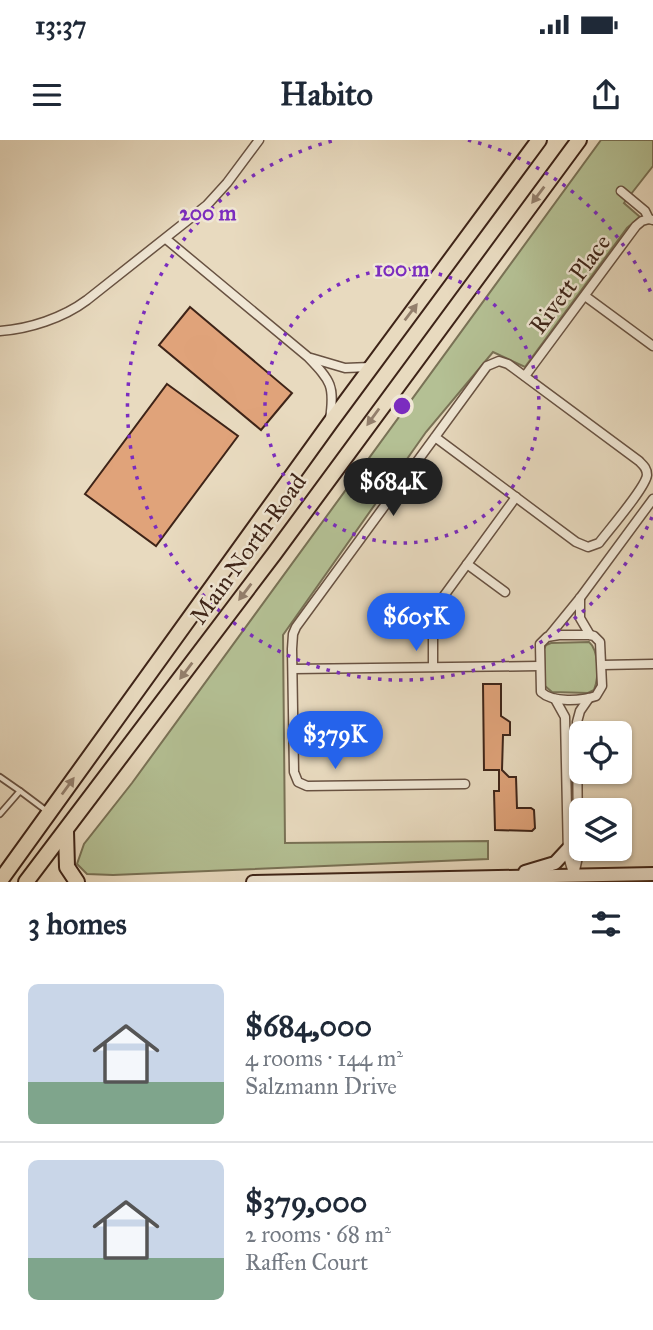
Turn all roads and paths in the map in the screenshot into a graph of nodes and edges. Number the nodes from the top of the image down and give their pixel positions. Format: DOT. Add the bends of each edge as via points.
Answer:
graph roads {
  1 [pos="259,140"];
  2 [pos="539,140"];
  3 [pos="579,140"];
  4 [pos="621,191"];
  5 [pos="651,220"];
  6 [pos="166,239"];
  7 [pos="585,296"];
  8 [pos="0,331"];
  9 [pos="653,346"];
  10 [pos="308,357"];
  11 [pos="371,367"];
  12 [pos="525,376"];
  13 [pos="330,423"];
  14 [pos="435,437"];
  15 [pos="516,497"];
  16 [pos="653,499"];
  17 [pos="467,565"];
  18 [pos="505,592"];
  19 [pos="580,598"];
  20 [pos="590,635"];
  21 [pos="547,637"];
  22 [pos="653,664"];
  23 [pos="602,665"];
  24 [pos="539,666"];
  25 [pos="433,667"];
  26 [pos="293,669"];
  27 [pos="589,698"];
  28 [pos="555,699"];
  29 [pos="0,777"];
  30 [pos="465,784"];
  31 [pos="20,791"];
  32 [pos="49,813"];
  33 [pos="1,815"];
  34 [pos="66,831"];
  35 [pos="568,849"];
  36 [pos="653,874"];
  37 [pos="1,877"];
  38 [pos="508,877"];
  39 [pos="574,879"];
  40 [pos="26,882"];
  41 [pos="78,882"];
  42 [pos="253,882"];
  43 [pos="273,882"];
  1 -- 6 [label="street" via="216,197"];
  11 -- 2 [label="highway, Main North Road, one-way"];
  3 -- 34 [label="highway, Main North Road, one-way"];
  4 -- 5 [label="street"];
  5 -- 7 [label="street, Rivett Place" via="638,224"];
  6 -- 8 [label="street" via="78,306"];
  6 -- 10 [label="street"];
  7 -- 9 [label="street"];
  7 -- 12 [label="street, Rivett Place"];
  10 -- 11 [label="street" via="345,368"];
  10 -- 13 [label="street" via="331,384"];
  11 -- 13 [label="highway, Main North Road"];
  12 -- 14 [label="street" via="504,361 486,366"];
  12 -- 15 [label="street" via="639,461 646,478 592,547 576,542"];
  32 -- 13 [label="highway, Main North Road, one-way"];
  14 -- 15 [label="street"];
  14 -- 26 [label="street" via="296,627"];
  15 -- 17 [label="street"];
  16 -- 19 [label="street"];
  17 -- 18 [label="street"];
  17 -- 25 [label="street" via="435,611"];
  19 -- 20 [label="street" via="580,618"];
  19 -- 21 [label="street"];
  20 -- 21 [label="street"];
  20 -- 23 [label="street" via="600,642"];
  21 -- 24 [label="street" via="540,644"];
  22 -- 23 [label="street"];
  23 -- 27 [label="street" via="601,690"];
  24 -- 25 [label="street"];
  24 -- 28 [label="street" via="541,692"];
  25 -- 26 [label="street"];
  26 -- 30 [label="street" via="294,772 302,785"];
  27 -- 28 [label="street"];
  27 -- 39 [label="street" via="577,722 578,856"];
  28 -- 35 [label="street" via="565,723"];
  29 -- 31 [label="lane"];
  31 -- 32 [label="lane"];
  31 -- 33 [label="lane"];
  32 -- 37 [label="highway, Main North Road"];
  34 -- 40 [label="highway, Main North Road"];
  34 -- 41 [label="highway" via="67,867"];
  35 -- 38 [label="main road" via="555,863"];
  35 -- 39 [label="street"];
  36 -- 39 [label="main road"];
  38 -- 39 [label="main road"];
  38 -- 43 [label="main road"];
  42 -- 43 [label="main road"];
}
